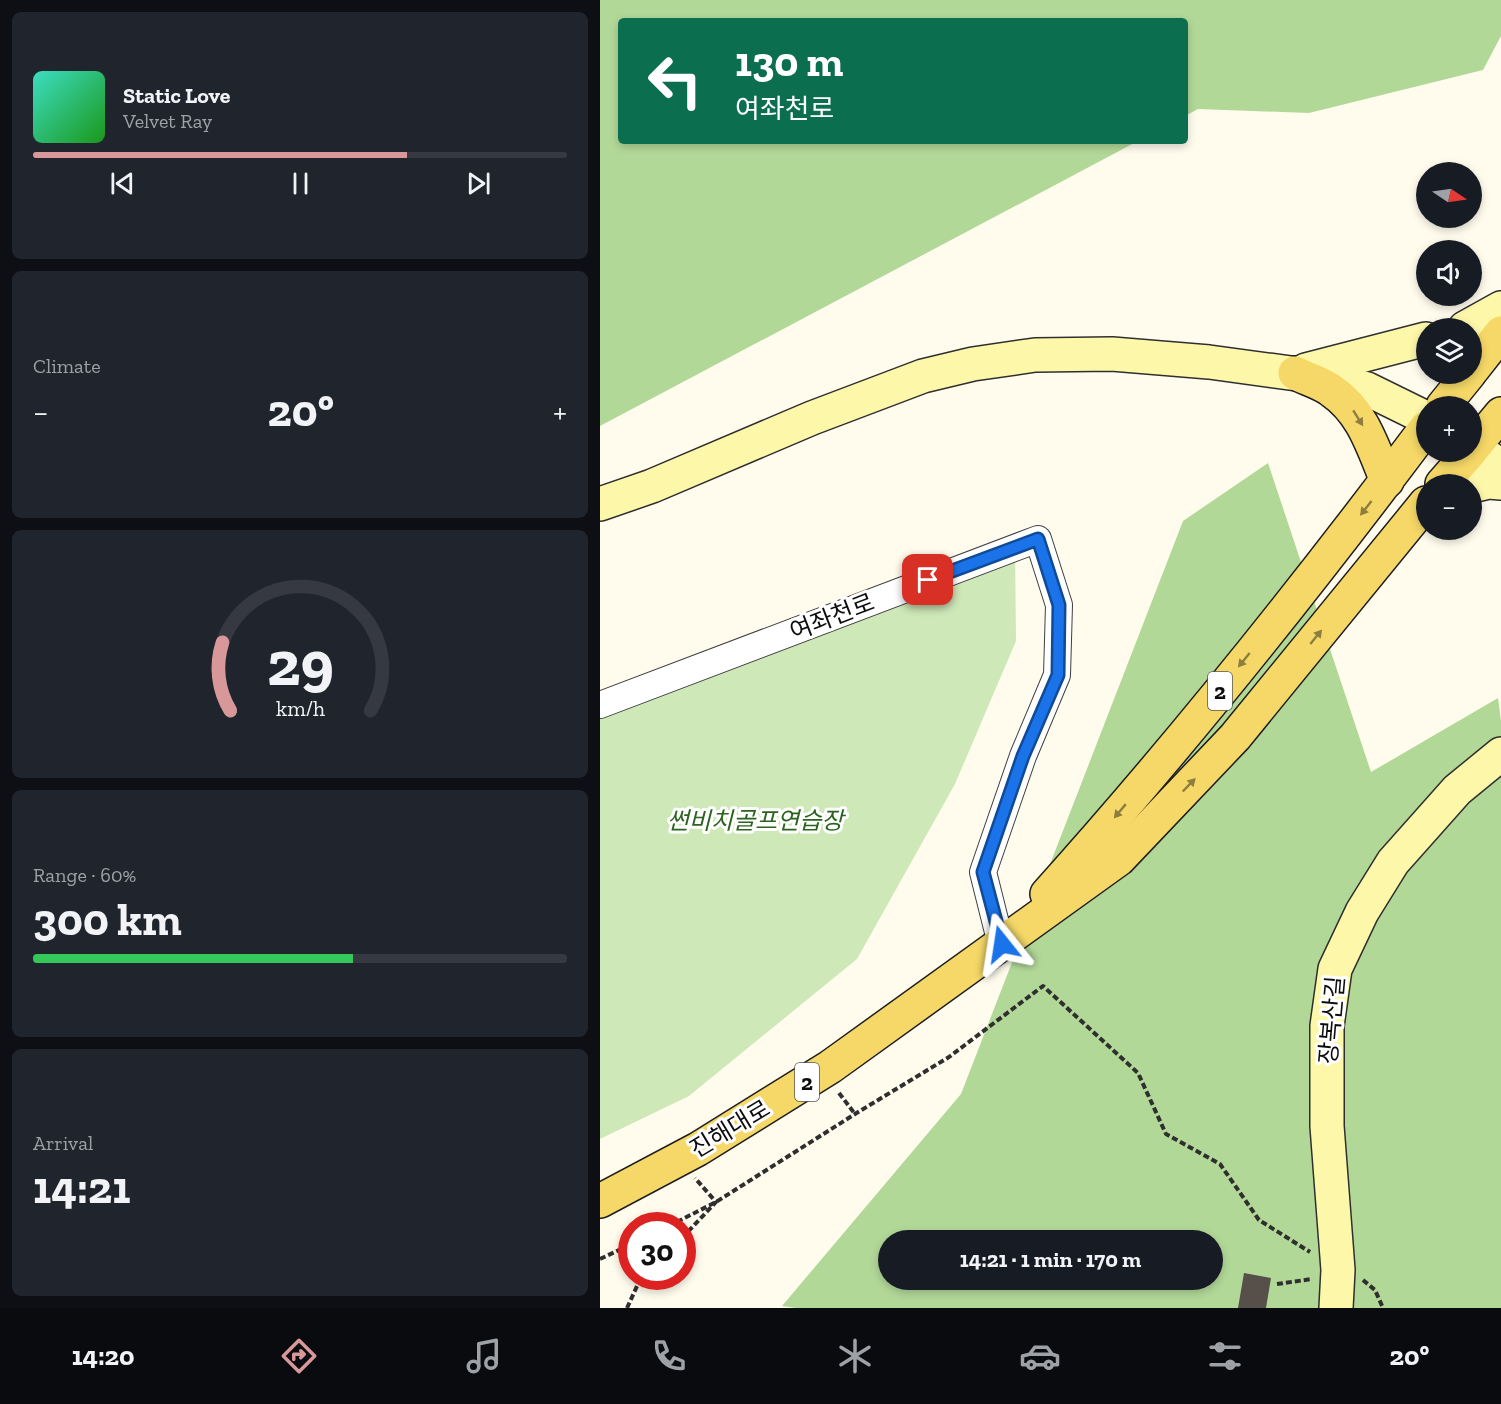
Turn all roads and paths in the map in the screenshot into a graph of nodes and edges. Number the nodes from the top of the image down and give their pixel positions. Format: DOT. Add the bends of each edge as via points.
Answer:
graph roads {
  1 [pos="1501,308"];
  2 [pos="1482,319"];
  3 [pos="1501,333"];
  4 [pos="1416,342"];
  5 [pos="1482,357"];
  6 [pos="1295,373"];
  7 [pos="1460,384"];
  8 [pos="1451,396"];
  9 [pos="1416,413"];
  10 [pos="1501,414"];
  11 [pos="1482,436"];
  12 [pos="1416,442"];
  13 [pos="1482,455"];
  14 [pos="1460,462"];
  15 [pos="1501,466"];
  16 [pos="1450,474"];
  17 [pos="1387,481"];
  18 [pos="1501,483"];
  19 [pos="1482,484"];
  20 [pos="600,504"];
  21 [pos="1416,516"];
  22 [pos="600,705"];
  23 [pos="1501,754"];
  24 [pos="1002,944"];
  25 [pos="679,1160"];
  26 [pos="600,1202"];
  27 [pos="716,1202"];
  28 [pos="696,1212"];
  29 [pos="696,1223"];
  30 [pos="618,1251"];
  31 [pos="600,1259"];
  32 [pos="1338,1272"];
  33 [pos="1277,1284"];
  34 [pos="635,1290"];
  35 [pos="627,1308"];
  36 [pos="1336,1308"];
  1 -- 2 [label="street"];
  3 -- 5 [label="main road"];
  4 -- 6 [label="street"];
  6 -- 9 [label="street" via="1367,388"];
  6 -- 17 [label="main road, one-way" via="1332,390 1356,412"];
  6 -- 20 [label="street" via="1112,354 1035,355 974,364 923,376"];
  7 -- 8 [label="main road"];
  10 -- 11 [label="main road, 2"];
  12 -- 17 [label="main road, 2"];
  13 -- 15 [label="street"];
  14 -- 16 [label="main road, 2"];
  17 -- 24 [label="main road, 2, one-way" via="1096,840"];
  18 -- 19 [label="street"];
  24 -- 21 [label="main road, 2, one-way" via="1119,859 1235,737"];
  22 -- 24 [label="street, 여좌천로" via="1038,539 1059,605 1058,675 1023,756 983,872"];
  23 -- 32 [label="street, 장복산길" via="1457,790 1393,862 1362,912 1335,969 1327,1026 1327,1126"];
  24 -- 25 [label="main road, 진해대로 / 2" via="830,1067"];
  25 -- 26 [label="main road, 진해대로 / 2"];
  25 -- 27 [label="path"];
  27 -- 28 [label="path"];
  27 -- 29 [label="path"];
  27 -- 32 [label="path" via="949,1057 1044,986 1138,1073 1166,1134 1220,1164 1259,1220"];
  30 -- 31 [label="path"];
  32 -- 33 [label="path"];
  32 -- 36 [label="street, 장복산길"];
  34 -- 35 [label="path"];
}
